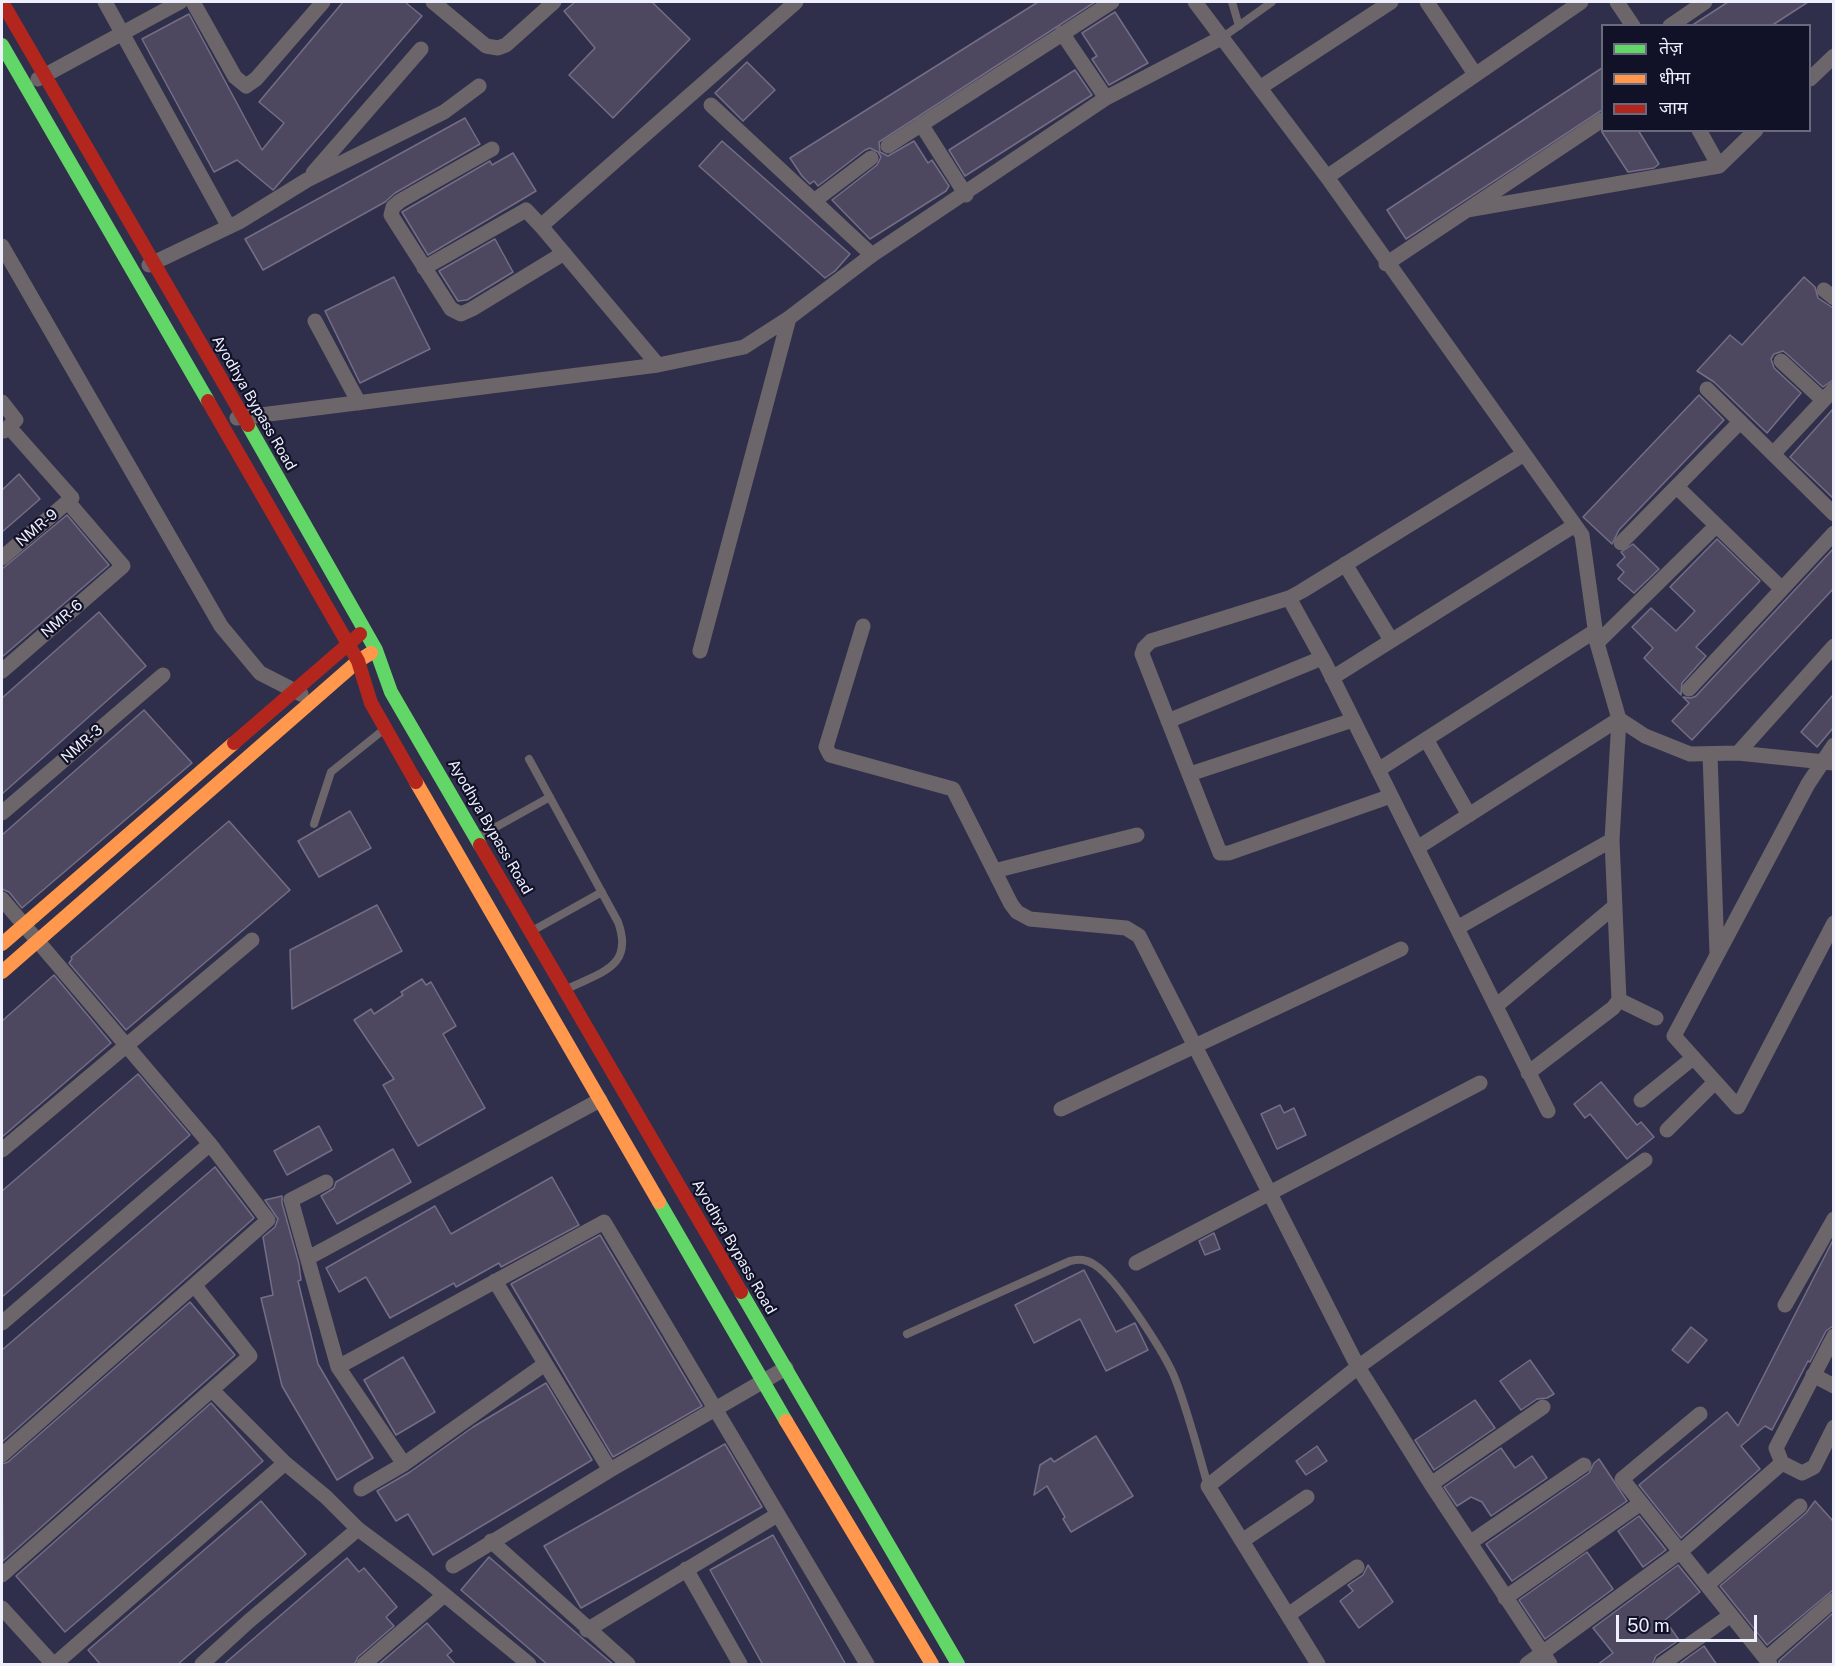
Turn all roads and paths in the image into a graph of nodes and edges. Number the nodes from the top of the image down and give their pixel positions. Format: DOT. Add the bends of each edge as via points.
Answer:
graph roads {
  1 [pos="2,2"];
  2 [pos="105,2"];
  3 [pos="180,2"];
  4 [pos="193,2"];
  5 [pos="323,2"];
  6 [pos="433,2"];
  7 [pos="554,2"];
  8 [pos="796,2"];
  9 [pos="1112,2"];
  10 [pos="1195,2"];
  11 [pos="1234,2"];
  12 [pos="1272,2"];
  13 [pos="1390,2"];
  14 [pos="1427,2"];
  15 [pos="1581,2"];
  16 [pos="1617,2"];
  17 [pos="1705,2"];
  18 [pos="1633,24"];
  19 [pos="1673,24"];
  20 [pos="1239,26"];
  21 [pos="1062,33"];
  22 [pos="122,34"];
  23 [pos="1222,37"];
  24 [pos="2,45"];
  25 [pos="421,49"];
  26 [pos="1833,56"];
  27 [pos="1475,74"];
  28 [pos="46,77"];
  29 [pos="1811,77"];
  30 [pos="24,84"];
  31 [pos="479,86"];
  32 [pos="1261,87"];
  33 [pos="1106,98"];
  34 [pos="711,105"];
  35 [pos="1601,121"];
  36 [pos="921,124"];
  37 [pos="1700,132"];
  38 [pos="1754,132"];
  39 [pos="888,146"];
  40 [pos="492,149"];
  41 [pos="871,158"];
  42 [pos="1719,166"];
  43 [pos="1327,177"];
  44 [pos="307,180"];
  45 [pos="966,195"];
  46 [pos="814,201"];
  47 [pos="1467,210"];
  48 [pos="541,226"];
  49 [pos="229,227"];
  50 [pos="2,246"];
  51 [pos="564,253"];
  52 [pos="872,255"];
  53 [pos="155,261"];
  54 [pos="1386,264"];
  55 [pos="424,268"];
  56 [pos="133,275"];
  57 [pos="789,318"];
  58 [pos="315,321"];
  59 [pos="1781,361"];
  60 [pos="657,365"];
  61 [pos="1707,389"];
  62 [pos="1828,394"];
  63 [pos="2,402"];
  64 [pos="359,404"];
  65 [pos="243,416"];
  66 [pos="219,422"];
  67 [pos="1740,422"];
  68 [pos="9,427"];
  69 [pos="1524,454"];
  70 [pos="1773,454"];
  71 [pos="1677,487"];
  72 [pos="70,500"];
  73 [pos="1833,514"];
  74 [pos="1575,525"];
  75 [pos="1716,526"];
  76 [pos="1833,532"];
  77 [pos="1621,543"];
  78 [pos="2,558"];
  79 [pos="1345,564"];
  80 [pos="1782,589"];
  81 [pos="1289,598"];
  82 [pos="863,626"];
  83 [pos="365,631"];
  84 [pos="1596,637"];
  85 [pos="1391,640"];
  86 [pos="347,643"];
  87 [pos="1833,646"];
  88 [pos="376,650"];
  89 [pos="700,651"];
  90 [pos="1322,658"];
  91 [pos="358,661"];
  92 [pos="2,671"];
  93 [pos="163,675"];
  94 [pos="1332,678"];
  95 [pos="1689,689"];
  96 [pos="294,690"];
  97 [pos="314,701"];
  98 [pos="1353,720"];
  99 [pos="1619,720"];
  100 [pos="1168,721"];
  101 [pos="385,729"];
  102 [pos="1426,739"];
  103 [pos="1833,745"];
  104 [pos="1738,753"];
  105 [pos="1710,754"];
  106 [pos="529,759"];
  107 [pos="1827,762"];
  108 [pos="1378,770"];
  109 [pos="1190,774"];
  110 [pos="550,796"];
  111 [pos="1391,796"];
  112 [pos="2,813"];
  113 [pos="1469,814"];
  114 [pos="314,824"];
  115 [pos="1137,835"];
  116 [pos="476,837"];
  117 [pos="1612,840"];
  118 [pos="1417,848"];
  119 [pos="456,850"];
  120 [pos="994,871"];
  121 [pos="602,891"];
  122 [pos="2,899"];
  123 [pos="1615,906"];
  124 [pos="1833,923"];
  125 [pos="23,925"];
  126 [pos="1457,928"];
  127 [pos="531,931"];
  128 [pos="252,940"];
  129 [pos="37,942"];
  130 [pos="2,944"];
  131 [pos="1401,949"];
  132 [pos="1717,956"];
  133 [pos="2,972"];
  134 [pos="565,989"];
  135 [pos="1618,1000"];
  136 [pos="1496,1006"];
  137 [pos="1656,1018"];
  138 [pos="124,1045"];
  139 [pos="1196,1046"];
  140 [pos="1693,1058"];
  141 [pos="1528,1073"];
  142 [pos="1715,1082"];
  143 [pos="1480,1083"];
  144 [pos="600,1100"];
  145 [pos="1641,1100"];
  146 [pos="1061,1109"];
  147 [pos="1548,1111"];
  148 [pos="1668,1130"];
  149 [pos="210,1144"];
  150 [pos="2,1150"];
  151 [pos="1645,1160"];
  152 [pos="326,1182"];
  153 [pos="1270,1193"];
  154 [pos="1833,1219"];
  155 [pos="308,1257"];
  156 [pos="1136,1263"];
  157 [pos="495,1281"];
  158 [pos="195,1286"];
  159 [pos="1785,1305"];
  160 [pos="2,1323"];
  161 [pos="907,1334"];
  162 [pos="1833,1336"];
  163 [pos="545,1364"];
  164 [pos="338,1367"];
  165 [pos="1358,1367"];
  166 [pos="786,1368"];
  167 [pos="1813,1375"];
  168 [pos="762,1381"];
  169 [pos="1833,1386"];
  170 [pos="212,1390"];
  171 [pos="1542,1407"];
  172 [pos="715,1408"];
  173 [pos="1700,1414"];
  174 [pos="1833,1427"];
  175 [pos="2,1455"];
  176 [pos="1782,1462"];
  177 [pos="285,1463"];
  178 [pos="404,1464"];
  179 [pos="1584,1465"];
  180 [pos="610,1470"];
  181 [pos="1431,1484"];
  182 [pos="1208,1486"];
  183 [pos="361,1489"];
  184 [pos="1307,1497"];
  185 [pos="1641,1503"];
  186 [pos="1800,1506"];
  187 [pos="777,1515"];
  188 [pos="358,1529"];
  189 [pos="491,1541"];
  190 [pos="1242,1541"];
  191 [pos="1471,1542"];
  192 [pos="1680,1552"];
  193 [pos="453,1566"];
  194 [pos="1357,1567"];
  195 [pos="686,1569"];
  196 [pos="2,1575"];
  197 [pos="1707,1585"];
  198 [pos="444,1596"];
  199 [pos="1504,1598"];
  200 [pos="1833,1600"];
  201 [pos="2,1608"];
  202 [pos="1288,1615"];
  203 [pos="1731,1615"];
  204 [pos="587,1630"];
  205 [pos="1546,1659"];
  206 [pos="1768,1662"];
  207 [pos="522,1663"];
  208 [pos="54,1665"];
  209 [pos="202,1665"];
  210 [pos="364,1665"];
  211 [pos="628,1665"];
  212 [pos="740,1665"];
  213 [pos="867,1665"];
  214 [pos="932,1665"];
  215 [pos="958,1665"];
  216 [pos="1318,1665"];
  217 [pos="1527,1665"];
  218 [pos="1662,1665"];
  1 -- 28 [label="main road, Ayodhya Bypass Road"];
  2 -- 22 [label="street"];
  3 -- 22 [label="street"];
  4 -- 5 [label="street" via="235,77 246,86"];
  6 -- 7 [label="street" via="486,46 498,48"];
  8 -- 48 [label="street"];
  9 -- 21 [label="street"];
  10 -- 23 [label="street"];
  11 -- 20 [label="lane"];
  12 -- 20 [label="lane"];
  13 -- 32 [label="street"];
  14 -- 27 [label="street"];
  15 -- 27 [label="street"];
  16 -- 18 [label="street"];
  17 -- 19 [label="street"];
  20 -- 23 [label="lane"];
  21 -- 33 [label="street"];
  21 -- 36 [label="street"];
  22 -- 28 [label="street"];
  22 -- 49 [label="street"];
  23 -- 32 [label="street"];
  23 -- 33 [label="street"];
  24 -- 30 [label="main road"];
  25 -- 44 [label="street"];
  26 -- 29 [label="street"];
  27 -- 43 [label="street"];
  28 -- 30 [label="street"];
  28 -- 53 [label="main road, Ayodhya Bypass Road"];
  30 -- 56 [label="main road"];
  31 -- 44 [label="street" via="444,112"];
  32 -- 43 [label="street"];
  33 -- 45 [label="street"];
  34 -- 46 [label="street"];
  35 -- 47 [label="street"];
  36 -- 39 [label="street"];
  36 -- 45 [label="street"];
  37 -- 42 [label="street"];
  38 -- 42 [label="street"];
  40 -- 55 [label="street" via="393,207 391,215"];
  41 -- 46 [label="street"];
  42 -- 47 [label="street"];
  43 -- 54 [label="street"];
  44 -- 49 [label="street"];
  45 -- 52 [label="street"];
  46 -- 52 [label="street"];
  47 -- 54 [label="street"];
  48 -- 51 [label="street"];
  48 -- 55 [label="street" via="526,210"];
  49 -- 53 [label="street"];
  50 -- 96 [label="street" via="221,626 260,673"];
  51 -- 55 [label="street" via="461,314 452,309"];
  51 -- 60 [label="street"];
  52 -- 57 [label="street"];
  53 -- 56 [label="street"];
  53 -- 65 [label="main road, Ayodhya Bypass Road"];
  54 -- 69 [label="street"];
  56 -- 66 [label="main road"];
  57 -- 60 [label="street" via="744,347"];
  57 -- 89 [label="street"];
  58 -- 64 [label="street"];
  59 -- 62 [label="street"];
  60 -- 64 [label="street"];
  61 -- 67 [label="street"];
  62 -- 70 [label="street"];
  63 -- 68 [label="street"];
  64 -- 65 [label="street"];
  65 -- 66 [label="street"];
  65 -- 83 [label="main road, Ayodhya Bypass Road"];
  66 -- 86 [label="main road"];
  67 -- 70 [label="street"];
  67 -- 71 [label="street"];
  68 -- 72 [label="street"];
  69 -- 74 [label="street"];
  69 -- 79 [label="street"];
  70 -- 73 [label="street"];
  71 -- 75 [label="street"];
  71 -- 77 [label="street"];
  72 -- 78 [label="street, NMR-9"];
  72 -- 92 [label="street, NMR-6" via="123,566"];
  74 -- 84 [label="street" via="1582,535"];
  74 -- 85 [label="street"];
  75 -- 80 [label="street"];
  75 -- 84 [label="street"];
  76 -- 80 [label="street"];
  79 -- 81 [label="street"];
  79 -- 85 [label="street"];
  80 -- 95 [label="street"];
  81 -- 90 [label="street"];
  81 -- 100 [label="street" via="1152,641 1144,648 1142,654"];
  82 -- 120 [label="street" via="826,747 830,755 953,789"];
  83 -- 86 [label="main road"];
  83 -- 88 [label="main road, Ayodhya Bypass Road"];
  84 -- 99 [label="street"];
  84 -- 102 [label="street"];
  85 -- 94 [label="street"];
  86 -- 91 [label="main road"];
  86 -- 96 [label="main road"];
  87 -- 104 [label="street"];
  88 -- 91 [label="main road"];
  88 -- 116 [label="main road, Ayodhya Bypass Road" via="391,692"];
  90 -- 94 [label="street"];
  90 -- 100 [label="street"];
  91 -- 97 [label="main road"];
  91 -- 101 [label="main road" via="371,704"];
  93 -- 112 [label="street, NMR-3"];
  94 -- 98 [label="street"];
  96 -- 97 [label="street"];
  96 -- 125 [label="main road"];
  97 -- 129 [label="main road"];
  98 -- 108 [label="street"];
  98 -- 109 [label="street"];
  99 -- 105 [label="street" via="1645,736 1690,754"];
  99 -- 113 [label="street"];
  99 -- 117 [label="street"];
  100 -- 109 [label="street"];
  101 -- 114 [label="lane" via="331,772"];
  101 -- 119 [label="main road"];
  102 -- 108 [label="street"];
  102 -- 113 [label="street"];
  103 -- 107 [label="street"];
  104 -- 105 [label="street"];
  104 -- 107 [label="street"];
  105 -- 132 [label="street"];
  106 -- 110 [label="lane"];
  107 -- 132 [label="street"];
  108 -- 111 [label="street"];
  109 -- 111 [label="street" via="1220,853"];
  110 -- 116 [label="lane"];
  110 -- 121 [label="lane"];
  111 -- 118 [label="street"];
  113 -- 118 [label="street"];
  115 -- 120 [label="street"];
  116 -- 119 [label="lane"];
  116 -- 127 [label="main road, Ayodhya Bypass Road"];
  117 -- 123 [label="street"];
  117 -- 126 [label="street"];
  118 -- 126 [label="street"];
  119 -- 144 [label="main road"];
  120 -- 139 [label="street" via="1011,904 1023,916 1126,928 1139,936"];
  121 -- 127 [label="lane"];
  121 -- 134 [label="lane" via="624,937 623,952 612,967"];
  122 -- 125 [label="street"];
  123 -- 135 [label="street"];
  123 -- 136 [label="street"];
  124 -- 142 [label="street" via="1738,1107"];
  125 -- 129 [label="street"];
  125 -- 130 [label="main road"];
  126 -- 136 [label="street"];
  127 -- 134 [label="main road, Ayodhya Bypass Road"];
  128 -- 138 [label="street"];
  129 -- 133 [label="main road"];
  129 -- 138 [label="street"];
  131 -- 139 [label="street"];
  132 -- 140 [label="street" via="1674,1036"];
  134 -- 166 [label="main road, Ayodhya Bypass Road"];
  135 -- 137 [label="street"];
  135 -- 141 [label="street" via="1613,1008"];
  136 -- 141 [label="street"];
  138 -- 149 [label="street"];
  138 -- 150 [label="street"];
  139 -- 146 [label="street"];
  139 -- 153 [label="street"];
  140 -- 142 [label="street"];
  140 -- 145 [label="street"];
  141 -- 147 [label="street"];
  142 -- 148 [label="street"];
  143 -- 153 [label="street"];
  144 -- 155 [label="street"];
  144 -- 168 [label="main road"];
  149 -- 158 [label="street" via="268,1220"];
  149 -- 160 [label="street"];
  151 -- 165 [label="street"];
  152 -- 155 [label="street" via="291,1200"];
  153 -- 156 [label="street"];
  153 -- 165 [label="street"];
  154 -- 159 [label="street"];
  155 -- 164 [label="street"];
  157 -- 163 [label="street"];
  157 -- 164 [label="street"];
  157 -- 172 [label="street" via="604,1222"];
  158 -- 170 [label="street" via="250,1356"];
  158 -- 175 [label="street"];
  161 -- 182 [label="lane" via="1070,1261 1084,1259 1097,1266 1116,1286 1176,1379"];
  162 -- 167 [label="street"];
  163 -- 178 [label="street"];
  163 -- 180 [label="street"];
  164 -- 178 [label="street"];
  165 -- 181 [label="street"];
  165 -- 182 [label="street"];
  166 -- 168 [label="street"];
  166 -- 215 [label="main road, Ayodhya Bypass Road"];
  167 -- 169 [label="street"];
  167 -- 176 [label="street" via="1776,1448"];
  168 -- 172 [label="street"];
  168 -- 214 [label="main road"];
  170 -- 177 [label="street"];
  170 -- 196 [label="street"];
  171 -- 181 [label="street"];
  172 -- 180 [label="street"];
  172 -- 187 [label="street"];
  173 -- 185 [label="street" via="1622,1479"];
  174 -- 176 [label="street" via="1814,1467 1802,1473"];
  176 -- 192 [label="street"];
  177 -- 188 [label="street"];
  177 -- 208 [label="street"];
  178 -- 183 [label="street"];
  179 -- 191 [label="street"];
  180 -- 189 [label="street"];
  181 -- 191 [label="street"];
  182 -- 190 [label="street"];
  184 -- 190 [label="street"];
  185 -- 192 [label="street"];
  185 -- 199 [label="street"];
  186 -- 197 [label="street"];
  187 -- 195 [label="street"];
  187 -- 213 [label="street"];
  188 -- 198 [label="street"];
  188 -- 209 [label="street"];
  189 -- 193 [label="street"];
  189 -- 204 [label="street"];
  190 -- 202 [label="street"];
  191 -- 199 [label="street"];
  192 -- 197 [label="street"];
  192 -- 205 [label="street"];
  194 -- 202 [label="street"];
  195 -- 204 [label="street"];
  195 -- 212 [label="street"];
  197 -- 203 [label="street"];
  198 -- 207 [label="street"];
  198 -- 210 [label="street"];
  199 -- 205 [label="street"];
  200 -- 206 [label="street"];
  201 -- 208 [label="street"];
  202 -- 216 [label="street"];
  203 -- 206 [label="street"];
  203 -- 218 [label="street"];
  204 -- 211 [label="street"];
  205 -- 217 [label="street"];
}
